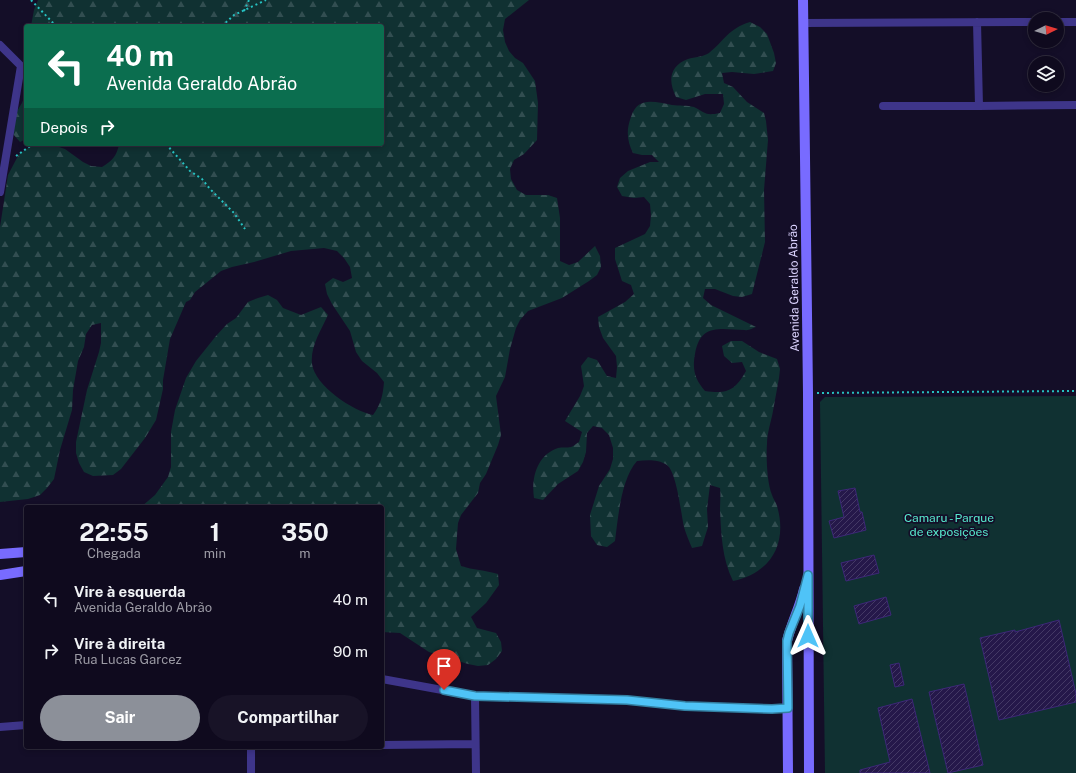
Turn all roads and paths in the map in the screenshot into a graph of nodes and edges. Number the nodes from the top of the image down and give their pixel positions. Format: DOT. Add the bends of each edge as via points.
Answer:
graph roads {
  1 [pos="31,0"];
  2 [pos="249,0"];
  3 [pos="266,0"];
  4 [pos="803,0"];
  5 [pos="244,11"];
  6 [pos="977,22"];
  7 [pos="1028,22"];
  8 [pos="1064,22"];
  9 [pos="1076,22"];
  10 [pos="803,23"];
  11 [pos="54,24"];
  12 [pos="224,24"];
  13 [pos="0,45"];
  14 [pos="1076,104"];
  15 [pos="883,106"];
  16 [pos="979,106"];
  17 [pos="30,146"];
  18 [pos="168,146"];
  19 [pos="5,163"];
  20 [pos="0,192"];
  21 [pos="245,229"];
  22 [pos="1076,391"];
  23 [pos="808,393"];
  24 [pos="24,552"];
  25 [pos="0,554"];
  26 [pos="24,571"];
  27 [pos="0,575"];
  28 [pos="808,575"];
  29 [pos="384,679"];
  30 [pos="475,696"];
  31 [pos="788,708"];
  32 [pos="24,725"];
  33 [pos="0,727"];
  34 [pos="475,744"];
  35 [pos="384,745"];
  36 [pos="251,749"];
  37 [pos="251,773"];
  38 [pos="476,773"];
  39 [pos="788,773"];
  40 [pos="810,773"];
  1 -- 11 [label="path"];
  2 -- 5 [label="path"];
  3 -- 5 [label="path"];
  4 -- 10 [label="main road, Avenida Geraldo Abrão"];
  5 -- 12 [label="path" via="234,15"];
  6 -- 7 [label="street"];
  6 -- 10 [label="street"];
  6 -- 16 [label="street"];
  8 -- 9 [label="street"];
  10 -- 23 [label="main road, Avenida Geraldo Abrão"];
  13 -- 19 [label="street" via="21,66"];
  14 -- 16 [label="street"];
  15 -- 16 [label="street"];
  17 -- 19 [label="path"];
  18 -- 21 [label="path" via="190,171 202,178"];
  19 -- 20 [label="street"];
  22 -- 23 [label="path"];
  23 -- 28 [label="main road, Avenida Geraldo Abrão"];
  24 -- 25 [label="main road"];
  26 -- 27 [label="main road"];
  28 -- 31 [label="main road, Avenida Geraldo Abrão" via="787,641"];
  28 -- 40 [label="main road, Avenida Geraldo Abrão"];
  29 -- 30 [label="street"];
  30 -- 31 [label="street"];
  30 -- 34 [label="street"];
  31 -- 39 [label="main road, Avenida Geraldo Abrão"];
  32 -- 33 [label="street"];
  34 -- 35 [label="street"];
  34 -- 38 [label="street"];
  36 -- 37 [label="street"];
}
